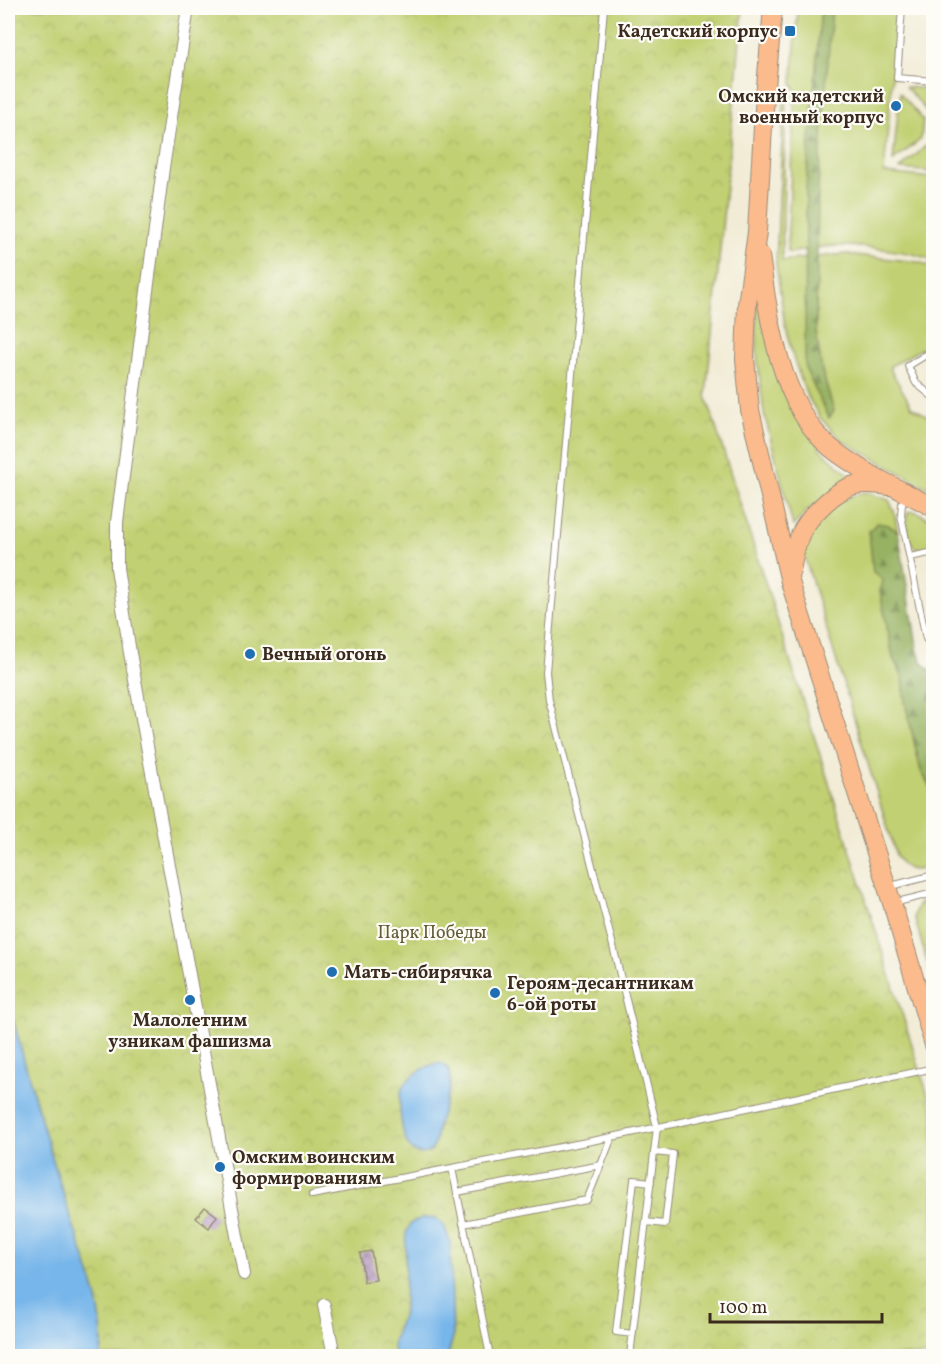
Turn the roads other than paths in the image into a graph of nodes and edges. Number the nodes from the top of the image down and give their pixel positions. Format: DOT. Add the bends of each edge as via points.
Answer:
graph roads {
  1 [pos="188,8"];
  2 [pos="604,8"];
  3 [pos="773,8"];
  4 [pos="902,8"];
  5 [pos="933,81"];
  6 [pos="757,232"];
  7 [pos="933,350"];
  8 [pos="933,398"];
  9 [pos="901,490"];
  10 [pos="933,507"];
  11 [pos="933,552"];
  12 [pos="910,557"];
  13 [pos="790,582"];
  14 [pos="933,647"];
  15 [pos="933,875"];
  16 [pos="933,893"];
  17 [pos="889,895"];
  18 [pos="933,1045"];
  19 [pos="933,1068"];
  20 [pos="657,1127"];
  21 [pos="612,1137"];
  22 [pos="654,1152"];
  23 [pos="601,1165"];
  24 [pos="452,1168"];
  25 [pos="651,1182"];
  26 [pos="457,1192"];
  27 [pos="312,1195"];
  28 [pos="646,1221"];
  29 [pos="463,1224"];
  30 [pos="244,1274"];
  31 [pos="324,1305"];
  32 [pos="633,1334"];
  33 [pos="334,1356"];
  34 [pos="490,1356"];
  35 [pos="630,1356"];
  1 -- 30 [label="street" via="119,510 117,567"];
  2 -- 20 [label="lane" via="546,672 549,700"];
  3 -- 6 [label="main road"];
  4 -- 5 [label="lane" via="897,78"];
  6 -- 9 [label="main road" via="768,315 799,407 830,446"];
  6 -- 13 [label="main road" via="747,305 745,358 750,411"];
  7 -- 8 [label="lane" via="908,366 916,383"];
  9 -- 10 [label="main road"];
  9 -- 12 [label="lane" via="901,515"];
  9 -- 13 [label="main road" via="872,483 853,486 817,511 801,533"];
  11 -- 12 [label="lane"];
  12 -- 14 [label="lane" via="926,639"];
  13 -- 17 [label="main road"];
  15 -- 17 [label="lane"];
  16 -- 17 [label="lane"];
  17 -- 18 [label="main road"];
  19 -- 20 [label="lane"];
  20 -- 21 [label="lane"];
  20 -- 22 [label="lane"];
  21 -- 23 [label="lane"];
  21 -- 24 [label="lane"];
  22 -- 25 [label="lane"];
  22 -- 28 [label="lane" via="673,1154 665,1224"];
  23 -- 26 [label="lane"];
  23 -- 29 [label="lane" via="588,1200"];
  24 -- 26 [label="lane"];
  24 -- 27 [label="lane"];
  25 -- 28 [label="lane"];
  25 -- 32 [label="lane" via="634,1180 616,1332"];
  26 -- 29 [label="lane"];
  28 -- 32 [label="lane"];
  29 -- 34 [label="lane"];
  31 -- 33 [label="street"];
  32 -- 35 [label="lane"];
}
